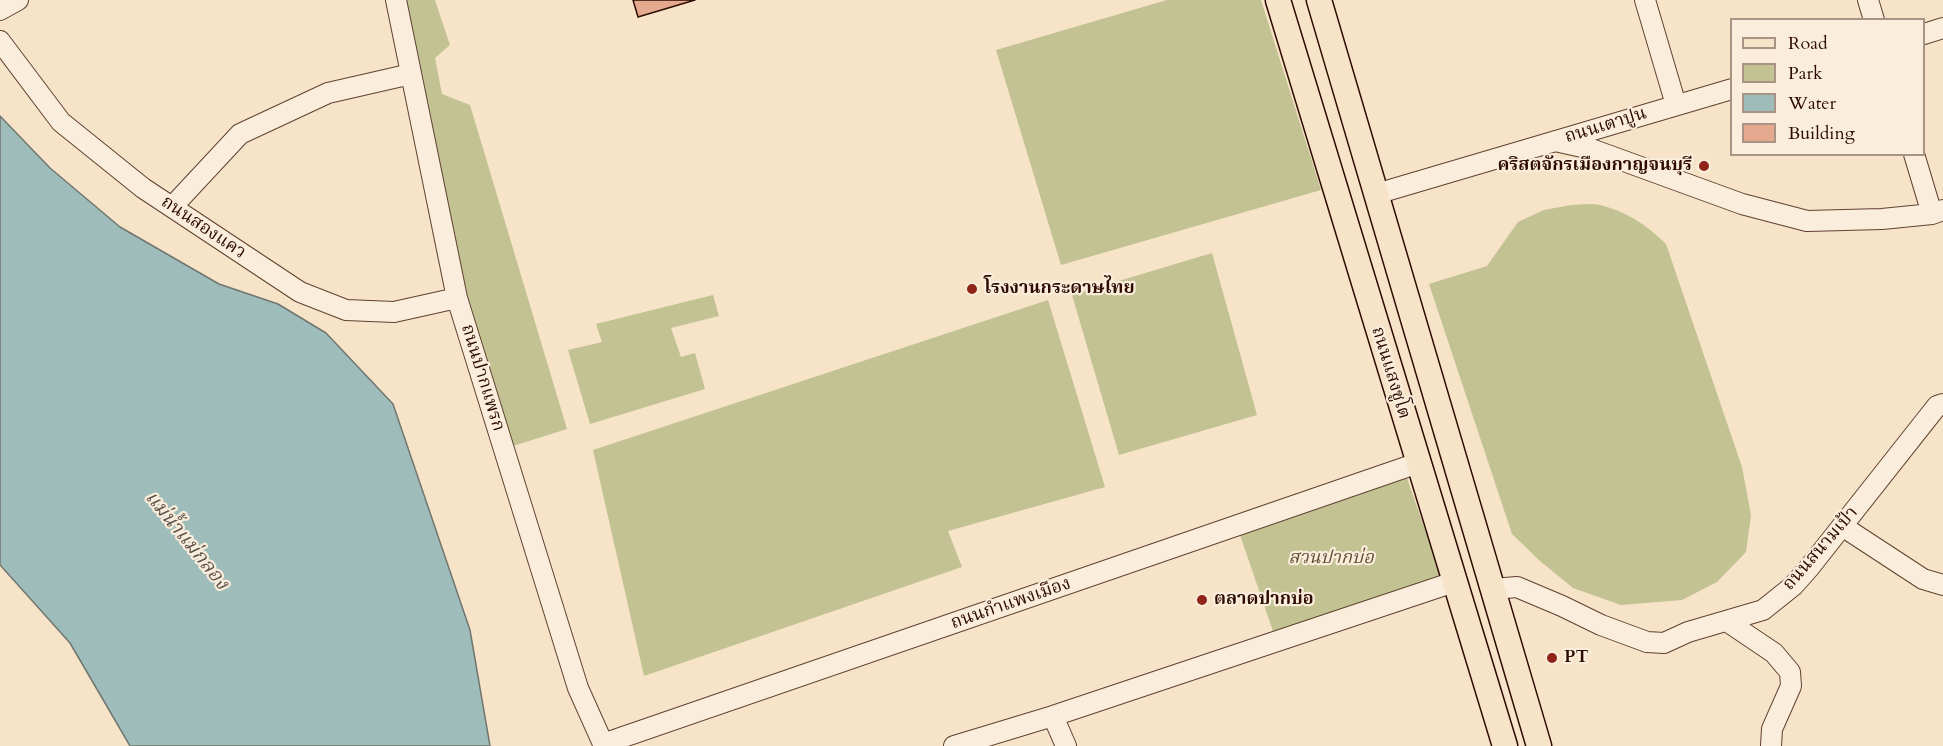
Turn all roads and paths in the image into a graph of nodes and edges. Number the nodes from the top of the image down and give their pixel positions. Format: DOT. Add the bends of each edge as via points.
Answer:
graph roads {
  1 [pos="18,0"];
  2 [pos="396,0"];
  3 [pos="1278,0"];
  4 [pos="1319,0"];
  5 [pos="1645,0"];
  6 [pos="1868,0"];
  7 [pos="0,10"];
  8 [pos="1873,18"];
  9 [pos="1943,28"];
  10 [pos="1925,33"];
  11 [pos="0,41"];
  12 [pos="411,74"];
  13 [pos="1341,75"];
  14 [pos="1302,86"];
  15 [pos="1730,89"];
  16 [pos="1676,105"];
  17 [pos="1556,141"];
  18 [pos="1915,156"];
  19 [pos="1376,194"];
  20 [pos="172,207"];
  21 [pos="1938,212"];
  22 [pos="457,298"];
  23 [pos="1943,404"];
  24 [pos="1418,463"];
  25 [pos="1842,526"];
  26 [pos="1454,582"];
  27 [pos="1943,585"];
  28 [pos="1493,589"];
  29 [pos="1728,622"];
  30 [pos="1529,714"];
  31 [pos="1053,716"];
  32 [pos="1497,722"];
  33 [pos="604,745"];
  34 [pos="954,746"];
  35 [pos="1066,746"];
  36 [pos="1504,746"];
  37 [pos="1539,746"];
  38 [pos="1771,746"];
  1 -- 7 [label="street"];
  2 -- 12 [label="street, ถนนปากแพรก"];
  3 -- 14 [label="main road, ถนนแสงชูโต"];
  4 -- 13 [label="main road, ถนนแสงชูโต"];
  5 -- 16 [label="street"];
  6 -- 8 [label="street"];
  9 -- 10 [label="street"];
  11 -- 20 [label="street, ถนนสองแคว" via="61,122"];
  12 -- 20 [label="street" via="328,93 240,134"];
  12 -- 22 [label="street, ถนนปากแพรก"];
  13 -- 14 [label="main road"];
  13 -- 19 [label="main road, ถนนแสงชูโต"];
  14 -- 24 [label="main road, ถนนแสงชูโต"];
  15 -- 16 [label="street, ถนนเตาปูน"];
  16 -- 17 [label="street, ถนนเตาปูน"];
  17 -- 19 [label="street, ถนนเตาปูน"];
  17 -- 21 [label="street" via="1742,204 1807,220 1882,219"];
  18 -- 21 [label="street"];
  19 -- 28 [label="main road, ถนนแสงชูโต"];
  20 -- 22 [label="street, ถนนสองแคว" via="300,292 346,310 394,312"];
  22 -- 33 [label="street, ถนนปากแพรก" via="578,688"];
  23 -- 25 [label="street, ถนนสนามเป้า" via="1937,406"];
  24 -- 26 [label="main road, ถนนแสงชูโต"];
  24 -- 33 [label="street, ถนนกำแพงเมือง"];
  25 -- 27 [label="street" via="1923,579"];
  25 -- 29 [label="street, ถนนสนามเป้า" via="1793,586 1763,610"];
  26 -- 31 [label="street"];
  26 -- 32 [label="main road, ถนนแสงชูโต"];
  28 -- 29 [label="street, ถนนสนามเป้า" via="1517,587 1647,642 1664,643"];
  28 -- 30 [label="main road, ถนนแสงชูโต"];
  29 -- 38 [label="street" via="1774,653 1790,672 1791,686 1772,729"];
  30 -- 32 [label="main road"];
  30 -- 37 [label="main road, ถนนแสงชูโต"];
  31 -- 34 [label="street"];
  31 -- 35 [label="street"];
  32 -- 36 [label="main road, ถนนแสงชูโต"];
}
